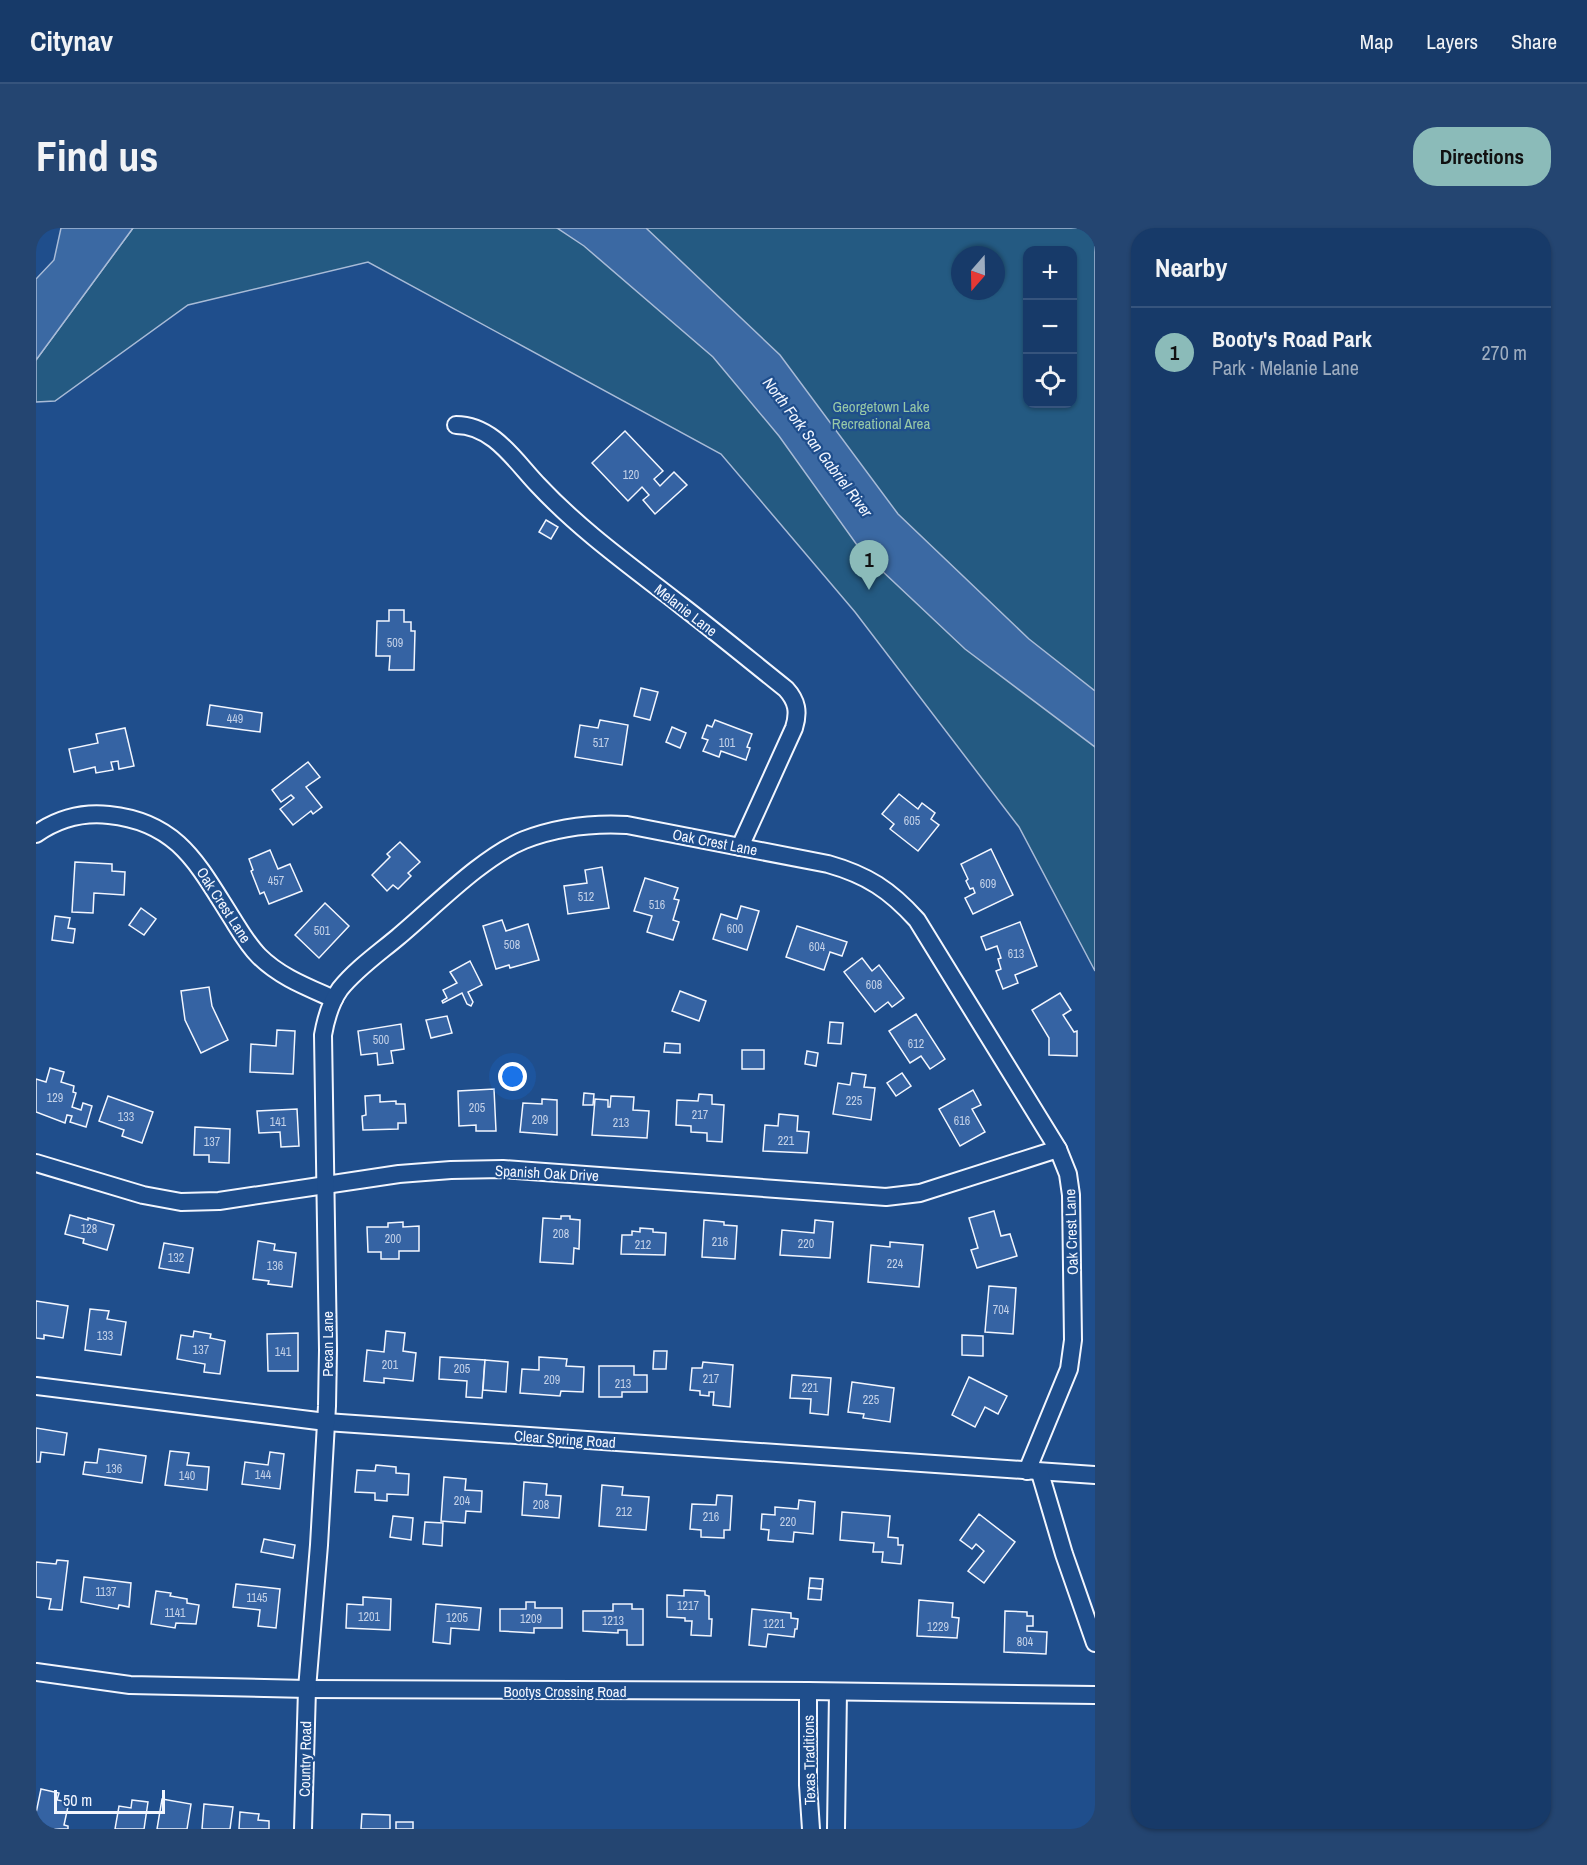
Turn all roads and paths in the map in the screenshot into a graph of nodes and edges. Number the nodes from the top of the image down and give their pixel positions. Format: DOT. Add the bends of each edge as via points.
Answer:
graph roads {
  1 [pos="456,425"];
  2 [pos="36,834"];
  3 [pos="740,847"];
  4 [pos="333,999"];
  5 [pos="1058,1149"];
  6 [pos="36,1163"];
  7 [pos="325,1185"];
  8 [pos="36,1386"];
  9 [pos="326,1422"];
  10 [pos="1034,1472"];
  11 [pos="1095,1475"];
  12 [pos="1095,1643"];
  13 [pos="36,1672"];
  14 [pos="307,1689"];
  15 [pos="808,1691"];
  16 [pos="838,1692"];
  17 [pos="1095,1695"];
  18 [pos="303,1829"];
  19 [pos="811,1829"];
  20 [pos="836,1829"];
  1 -- 3 [label="street, Melanie Lane" via="479,429 495,439 597,541 793,698 798,715 794,728"];
  2 -- 4 [label="street, Oak Crest Lane" via="50,824 88,814 119,816 158,830 192,856 258,955 284,977"];
  3 -- 4 [label="street, Oak Crest Lane" via="627,825 592,824 548,831 488,861 352,976"];
  3 -- 5 [label="street, Oak Crest Lane" via="851,871 883,887 901,902 925,930"];
  4 -- 7 [label="street, Pecan Lane" via="323,1035"];
  5 -- 7 [label="street, Spanish Oak Drive" via="920,1193 886,1197 503,1169 441,1170"];
  5 -- 10 [label="street, Oak Crest Lane" via="1071,1195 1072,1340 1069,1369"];
  6 -- 7 [label="street, Spanish Oak Drive" via="143,1195 181,1202 219,1201"];
  7 -- 9 [label="street, Pecan Lane"];
  8 -- 9 [label="street, Clear Spring Road"];
  9 -- 10 [label="street, Clear Spring Road"];
  9 -- 14 [label="street, Pecan Lane"];
  10 -- 11 [label="street, Clear Spring Road"];
  10 -- 12 [label="street"];
  13 -- 14 [label="street, Bootys Crossing Road" via="130,1685"];
  14 -- 15 [label="street, Bootys Crossing Road"];
  14 -- 18 [label="street, Country Road"];
  15 -- 16 [label="street, Bootys Crossing Road"];
  15 -- 19 [label="street, Texas Traditions"];
  16 -- 17 [label="street, Bootys Crossing Road"];
  16 -- 20 [label="street, Texas Traditions"];
}
